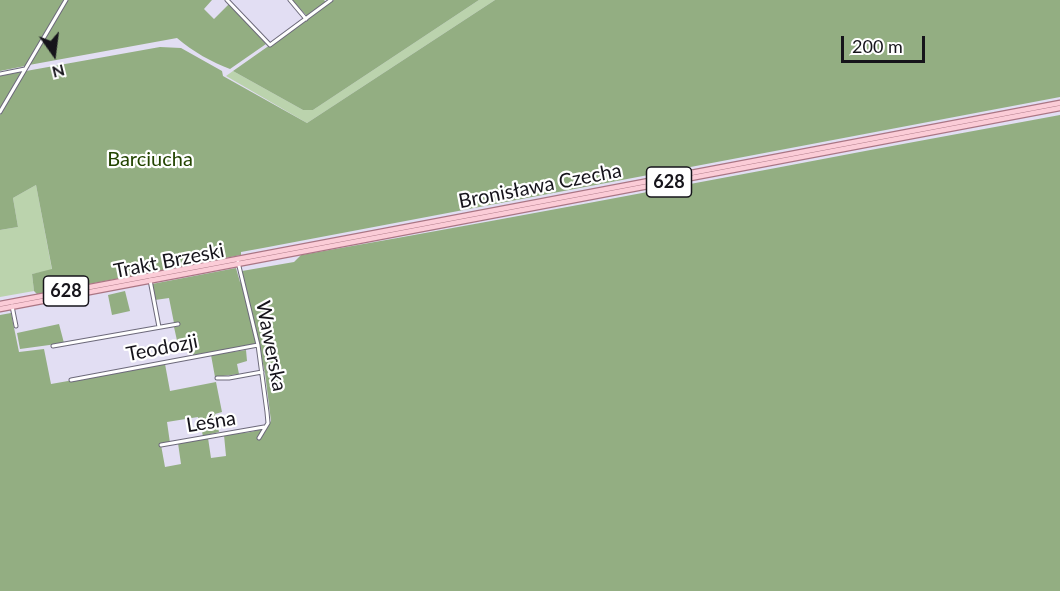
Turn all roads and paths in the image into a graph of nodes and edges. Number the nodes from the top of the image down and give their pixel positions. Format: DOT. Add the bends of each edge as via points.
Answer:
graph roads {
  1 [pos="66,0"];
  2 [pos="227,0"];
  3 [pos="290,0"];
  4 [pos="328,1"];
  5 [pos="306,19"];
  6 [pos="25,69"];
  7 [pos="0,74"];
  8 [pos="1060,103"];
  9 [pos="1060,108"];
  10 [pos="0,112"];
  11 [pos="238,261"];
  12 [pos="149,278"];
  13 [pos="0,304"];
  14 [pos="12,306"];
  15 [pos="0,309"];
  16 [pos="178,324"];
  17 [pos="16,326"];
  18 [pos="159,327"];
  19 [pos="258,345"];
  20 [pos="52,346"];
  21 [pos="263,372"];
  22 [pos="217,378"];
  23 [pos="71,380"];
  24 [pos="266,427"];
  25 [pos="259,438"];
  26 [pos="161,445"];
  1 -- 6 [label="street"];
  2 -- 5 [label="street" via="270,45"];
  3 -- 5 [label="street"];
  4 -- 5 [label="street"];
  6 -- 7 [label="street"];
  6 -- 10 [label="street"];
  8 -- 11 [label="main road, Bronisława Czecha / 628"];
  9 -- 11 [label="main road, Bronisława Czecha / 628"];
  11 -- 12 [label="main road, Trakt Brzeski / 628"];
  11 -- 19 [label="street, Wawerska"];
  12 -- 13 [label="main road, Trakt Brzeski / 628"];
  12 -- 14 [label="main road, Trakt Brzeski / 628"];
  12 -- 18 [label="street"];
  14 -- 15 [label="main road, Trakt Brzeski / 628"];
  14 -- 17 [label="street"];
  16 -- 18 [label="street"];
  18 -- 20 [label="street"];
  19 -- 21 [label="street, Wawerska"];
  19 -- 23 [label="street, Teodozji"];
  21 -- 22 [label="street"];
  21 -- 24 [label="street, Wawerska"];
  24 -- 25 [label="street"];
  24 -- 26 [label="street, Leśna"];
}
